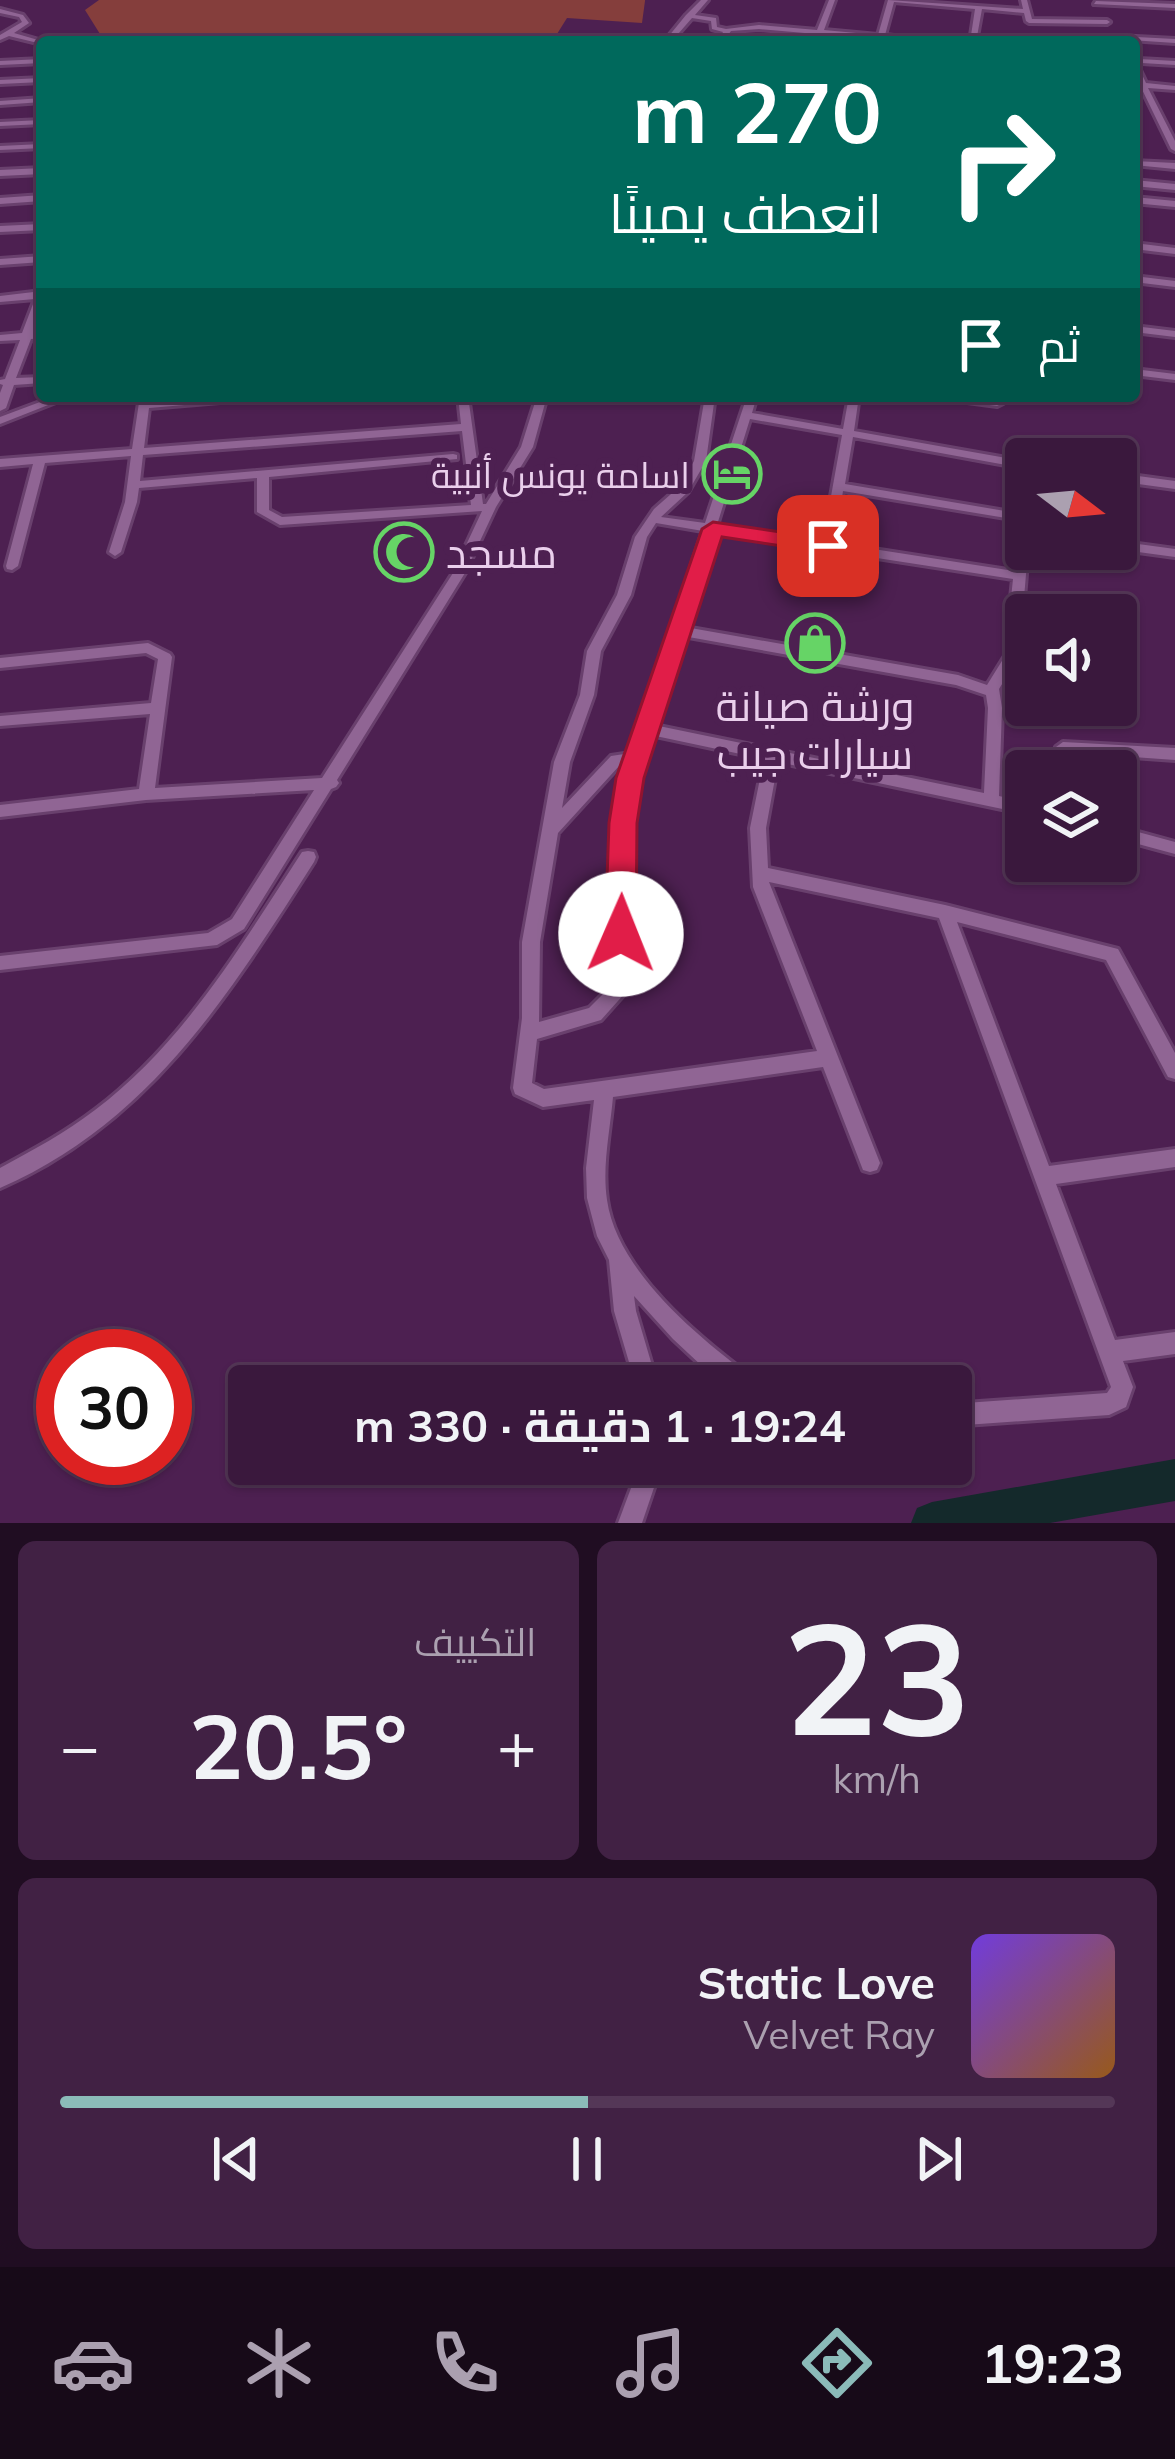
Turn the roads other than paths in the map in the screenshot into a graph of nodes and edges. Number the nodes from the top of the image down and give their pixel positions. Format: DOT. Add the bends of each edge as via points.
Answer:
graph roads {
  1 [pos="705,0"];
  2 [pos="832,0"];
  3 [pos="891,0"];
  4 [pos="1024,0"];
  5 [pos="1095,2"];
  6 [pos="1132,2"];
  7 [pos="1169,4"];
  8 [pos="979,7"];
  9 [pos="0,11"];
  10 [pos="1025,11"];
  11 [pos="688,16"];
  12 [pos="1107,22"];
  13 [pos="761,27"];
  14 [pos="790,29"];
  15 [pos="726,31"];
  16 [pos="10,34"];
  17 [pos="672,36"];
  18 [pos="723,36"];
  19 [pos="757,36"];
  20 [pos="787,36"];
  21 [pos="814,36"];
  22 [pos="818,36"];
  23 [pos="881,36"];
  24 [pos="974,36"];
  25 [pos="1116,36"];
  26 [pos="0,38"];
  27 [pos="36,40"];
  28 [pos="1140,40"];
  29 [pos="1175,40"];
  30 [pos="36,61"];
  31 [pos="0,63"];
  32 [pos="1175,63"];
  33 [pos="1140,64"];
  34 [pos="1140,71"];
  35 [pos="36,80"];
  36 [pos="0,82"];
  37 [pos="1144,85"];
  38 [pos="1175,88"];
  39 [pos="36,100"];
  40 [pos="0,103"];
  41 [pos="1140,112"];
  42 [pos="1158,113"];
  43 [pos="36,122"];
  44 [pos="0,124"];
  45 [pos="36,146"];
  46 [pos="0,148"];
  47 [pos="1175,149"];
  48 [pos="1140,163"];
  49 [pos="1175,166"];
  50 [pos="36,171"];
  51 [pos="0,173"];
  52 [pos="1140,183"];
  53 [pos="1175,187"];
  54 [pos="36,198"];
  55 [pos="0,200"];
  56 [pos="1140,203"];
  57 [pos="1175,204"];
  58 [pos="36,226"];
  59 [pos="0,229"];
  60 [pos="1140,247"];
  61 [pos="1175,250"];
  62 [pos="36,260"];
  63 [pos="0,262"];
  64 [pos="1140,281"];
  65 [pos="1175,284"];
  66 [pos="36,295"];
  67 [pos="0,298"];
  68 [pos="1140,330"];
  69 [pos="1175,334"];
  70 [pos="35,336"];
  71 [pos="0,338"];
  72 [pos="1140,373"];
  73 [pos="1175,377"];
  74 [pos="36,380"];
  75 [pos="6,382"];
  76 [pos="50,402"];
  77 [pos="145,402"];
  78 [pos="464,402"];
  79 [pos="540,402"];
  80 [pos="709,402"];
  81 [pos="750,402"];
  82 [pos="853,402"];
  83 [pos="990,402"];
  84 [pos="997,403"];
  85 [pos="0,408"];
  86 [pos="746,415"];
  87 [pos="0,421"];
  88 [pos="466,427"];
  89 [pos="848,431"];
  90 [pos="138,452"];
  91 [pos="453,457"];
  92 [pos="1005,458"];
  93 [pos="40,460"];
  94 [pos="0,463"];
  95 [pos="263,472"];
  96 [pos="1137,480"];
  97 [pos="134,485"];
  98 [pos="1175,485"];
  99 [pos="838,487"];
  100 [pos="483,507"];
  101 [pos="652,519"];
  102 [pos="1005,523"];
  103 [pos="713,529"];
  104 [pos="828,546"];
  105 [pos="1137,548"];
  106 [pos="115,552"];
  107 [pos="1175,554"];
  108 [pos="12,566"];
  109 [pos="1020,570"];
  110 [pos="1020,576"];
  111 [pos="677,630"];
  112 [pos="0,663"];
  113 [pos="995,685"];
  114 [pos="158,707"];
  115 [pos="0,721"];
  116 [pos="644,728"];
  117 [pos="1064,747"];
  118 [pos="772,754"];
  119 [pos="1175,754"];
  120 [pos="635,758"];
  121 [pos="331,783"];
  122 [pos="146,794"];
  123 [pos="991,799"];
  124 [pos="1005,803"];
  125 [pos="0,811"];
  126 [pos="552,829"];
  127 [pos="1137,838"];
  128 [pos="1175,848"];
  129 [pos="308,857"];
  130 [pos="759,873"];
  131 [pos="945,912"];
  132 [pos="0,963"];
  133 [pos="530,1033"];
  134 [pos="830,1058"];
  135 [pos="1175,1071"];
  136 [pos="604,1092"];
  137 [pos="1175,1158"];
  138 [pos="870,1163"];
  139 [pos="1043,1176"];
  140 [pos="0,1178"];
  141 [pos="619,1255"];
  142 [pos="1175,1343"];
  143 [pos="1110,1352"];
  144 [pos="641,1365"];
  145 [pos="717,1365"];
  146 [pos="972,1413"];
  147 [pos="644,1485"];
  148 [pos="630,1523"];
  1 -- 11 [label="street"];
  2 -- 22 [label="street"];
  3 -- 8 [label="street"];
  3 -- 23 [label="street"];
  4 -- 10 [label="street"];
  5 -- 6 [label="street"];
  5 -- 12 [label="street"];
  6 -- 7 [label="street"];
  8 -- 10 [label="street"];
  8 -- 24 [label="street"];
  9 -- 16 [label="street" via="26,20"];
  10 -- 12 [label="street" via="1034,22"];
  11 -- 15 [label="street" via="715,20 714,28"];
  11 -- 17 [label="street"];
  12 -- 25 [label="street"];
  13 -- 14 [label="street"];
  13 -- 15 [label="street"];
  13 -- 19 [label="street"];
  14 -- 20 [label="street"];
  14 -- 21 [label="street"];
  15 -- 18 [label="street"];
  16 -- 26 [label="street"];
  16 -- 27 [label="street"];
  28 -- 29 [label="street"];
  30 -- 31 [label="street"];
  32 -- 33 [label="street"];
  34 -- 37 [label="street"];
  35 -- 36 [label="street"];
  37 -- 38 [label="street"];
  37 -- 42 [label="street"];
  39 -- 40 [label="street"];
  41 -- 42 [label="street"];
  42 -- 47 [label="street"];
  43 -- 44 [label="street"];
  45 -- 46 [label="street"];
  48 -- 49 [label="street"];
  50 -- 51 [label="street"];
  52 -- 53 [label="street"];
  54 -- 55 [label="street"];
  56 -- 57 [label="street"];
  58 -- 59 [label="street"];
  60 -- 61 [label="street"];
  62 -- 63 [label="street"];
  64 -- 65 [label="street"];
  66 -- 67 [label="street"];
  68 -- 69 [label="street"];
  70 -- 71 [label="street"];
  70 -- 75 [label="street"];
  72 -- 73 [label="street"];
  74 -- 75 [label="street"];
  75 -- 85 [label="street"];
  76 -- 87 [label="street"];
  77 -- 90 [label="street"];
  78 -- 88 [label="street"];
  79 -- 100 [label="street" via="527,447"];
  80 -- 101 [label="street" via="694,472"];
  81 -- 86 [label="street"];
  82 -- 89 [label="street"];
  83 -- 84 [label="street"];
  86 -- 89 [label="street"];
  86 -- 103 [label="street"];
  88 -- 90 [label="street"];
  88 -- 100 [label="street"];
  89 -- 92 [label="street"];
  89 -- 99 [label="street"];
  90 -- 93 [label="street"];
  90 -- 97 [label="street"];
  91 -- 95 [label="street"];
  93 -- 94 [label="street"];
  93 -- 108 [label="street"];
  95 -- 97 [label="street"];
  95 -- 100 [label="street" via="263,512 275,520"];
  96 -- 98 [label="street"];
  97 -- 106 [label="street"];
  99 -- 102 [label="street"];
  99 -- 104 [label="street"];
  100 -- 121 [label="street" via="459,573"];
  101 -- 103 [label="street"];
  101 -- 126 [label="street" via="594,651"];
  103 -- 104 [label="street"];
  103 -- 111 [label="street"];
  104 -- 110 [label="street"];
  105 -- 107 [label="street"];
  109 -- 110 [label="street"];
  110 -- 113 [label="street" via="1012,656"];
  111 -- 113 [label="street"];
  111 -- 116 [label="street"];
  112 -- 114 [label="street" via="158,649 165,657"];
  113 -- 123 [label="street"];
  114 -- 115 [label="street"];
  114 -- 122 [label="street"];
  116 -- 118 [label="street"];
  116 -- 120 [label="street"];
  117 -- 119 [label="street"];
  118 -- 123 [label="street"];
  118 -- 130 [label="street"];
  120 -- 126 [label="street" via="616,760"];
  120 -- 133 [label="street" via="623,823 617,992 595,1014"];
  121 -- 122 [label="street"];
  121 -- 132 [label="street" via="226,934"];
  122 -- 125 [label="street"];
  123 -- 124 [label="street"];
  126 -- 133 [label="street" via="531,942"];
  127 -- 128 [label="street"];
  129 -- 140 [label="street" via="166,1061 88,1128"];
  130 -- 131 [label="street"];
  130 -- 134 [label="street"];
  131 -- 135 [label="street" via="1112,954"];
  131 -- 139 [label="street"];
  133 -- 136 [label="street" via="520,1078 531,1096"];
  134 -- 136 [label="street"];
  134 -- 138 [label="street"];
  136 -- 141 [label="street" via="598,1212"];
  137 -- 139 [label="street"];
  139 -- 143 [label="street"];
  141 -- 144 [label="street"];
  141 -- 145 [label="street"];
  142 -- 143 [label="street"];
  143 -- 146 [label="street" via="1122,1387 1114,1402"];
  147 -- 148 [label="street"];
}
